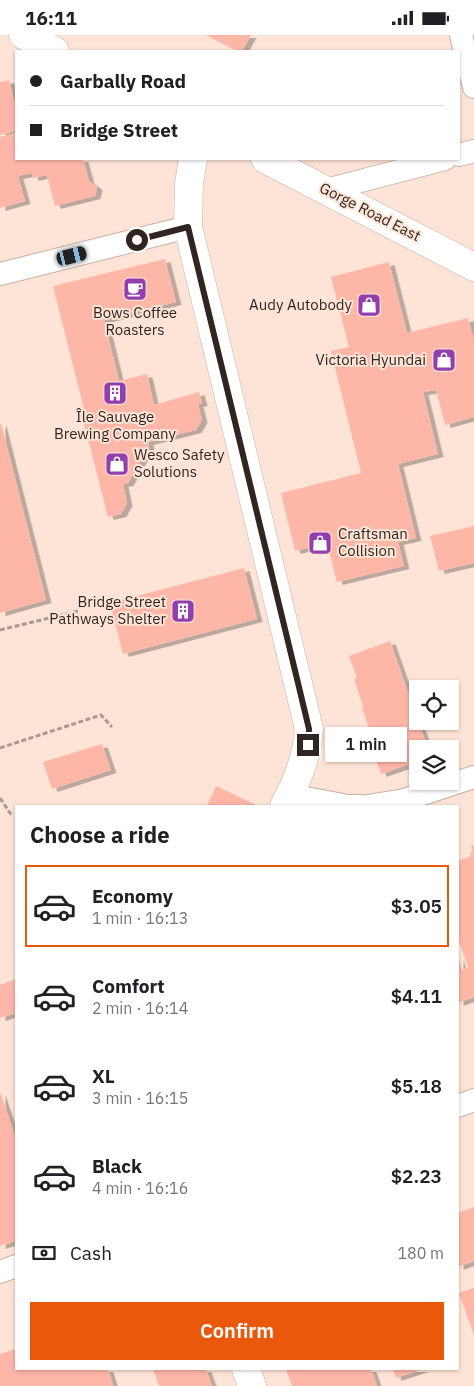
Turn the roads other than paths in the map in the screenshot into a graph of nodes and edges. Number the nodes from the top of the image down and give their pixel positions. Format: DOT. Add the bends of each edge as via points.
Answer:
graph roads {
  1 [pos="23,35"];
  2 [pos="461,35"];
  3 [pos="52,50"];
  4 [pos="474,87"];
  5 [pos="474,151"];
  6 [pos="460,155"];
  7 [pos="193,160"];
  8 [pos="267,160"];
  9 [pos="441,160"];
  10 [pos="326,190"];
  11 [pos="188,227"];
  12 [pos="474,267"];
  13 [pos="0,274"];
  14 [pos="474,777"];
  15 [pos="287,801"];
  16 [pos="336,805"];
  17 [pos="374,805"];
  18 [pos="474,1100"];
  19 [pos="459,1106"];
  20 [pos="15,1266"];
  21 [pos="0,1272"];
  22 [pos="246,1370"];
  23 [pos="252,1386"];
  1 -- 3 [label="street"];
  2 -- 4 [label="street"];
  5 -- 6 [label="street"];
  7 -- 11 [label="street"];
  8 -- 10 [label="street, Gorge Road East"];
  9 -- 10 [label="street"];
  10 -- 12 [label="street, Gorge Road East"];
  11 -- 13 [label="street"];
  11 -- 15 [label="street" via="309,729 304,765"];
  14 -- 17 [label="street" via="404,800"];
  15 -- 16 [label="street"];
  18 -- 19 [label="street"];
  20 -- 21 [label="street"];
  22 -- 23 [label="street"];
}
